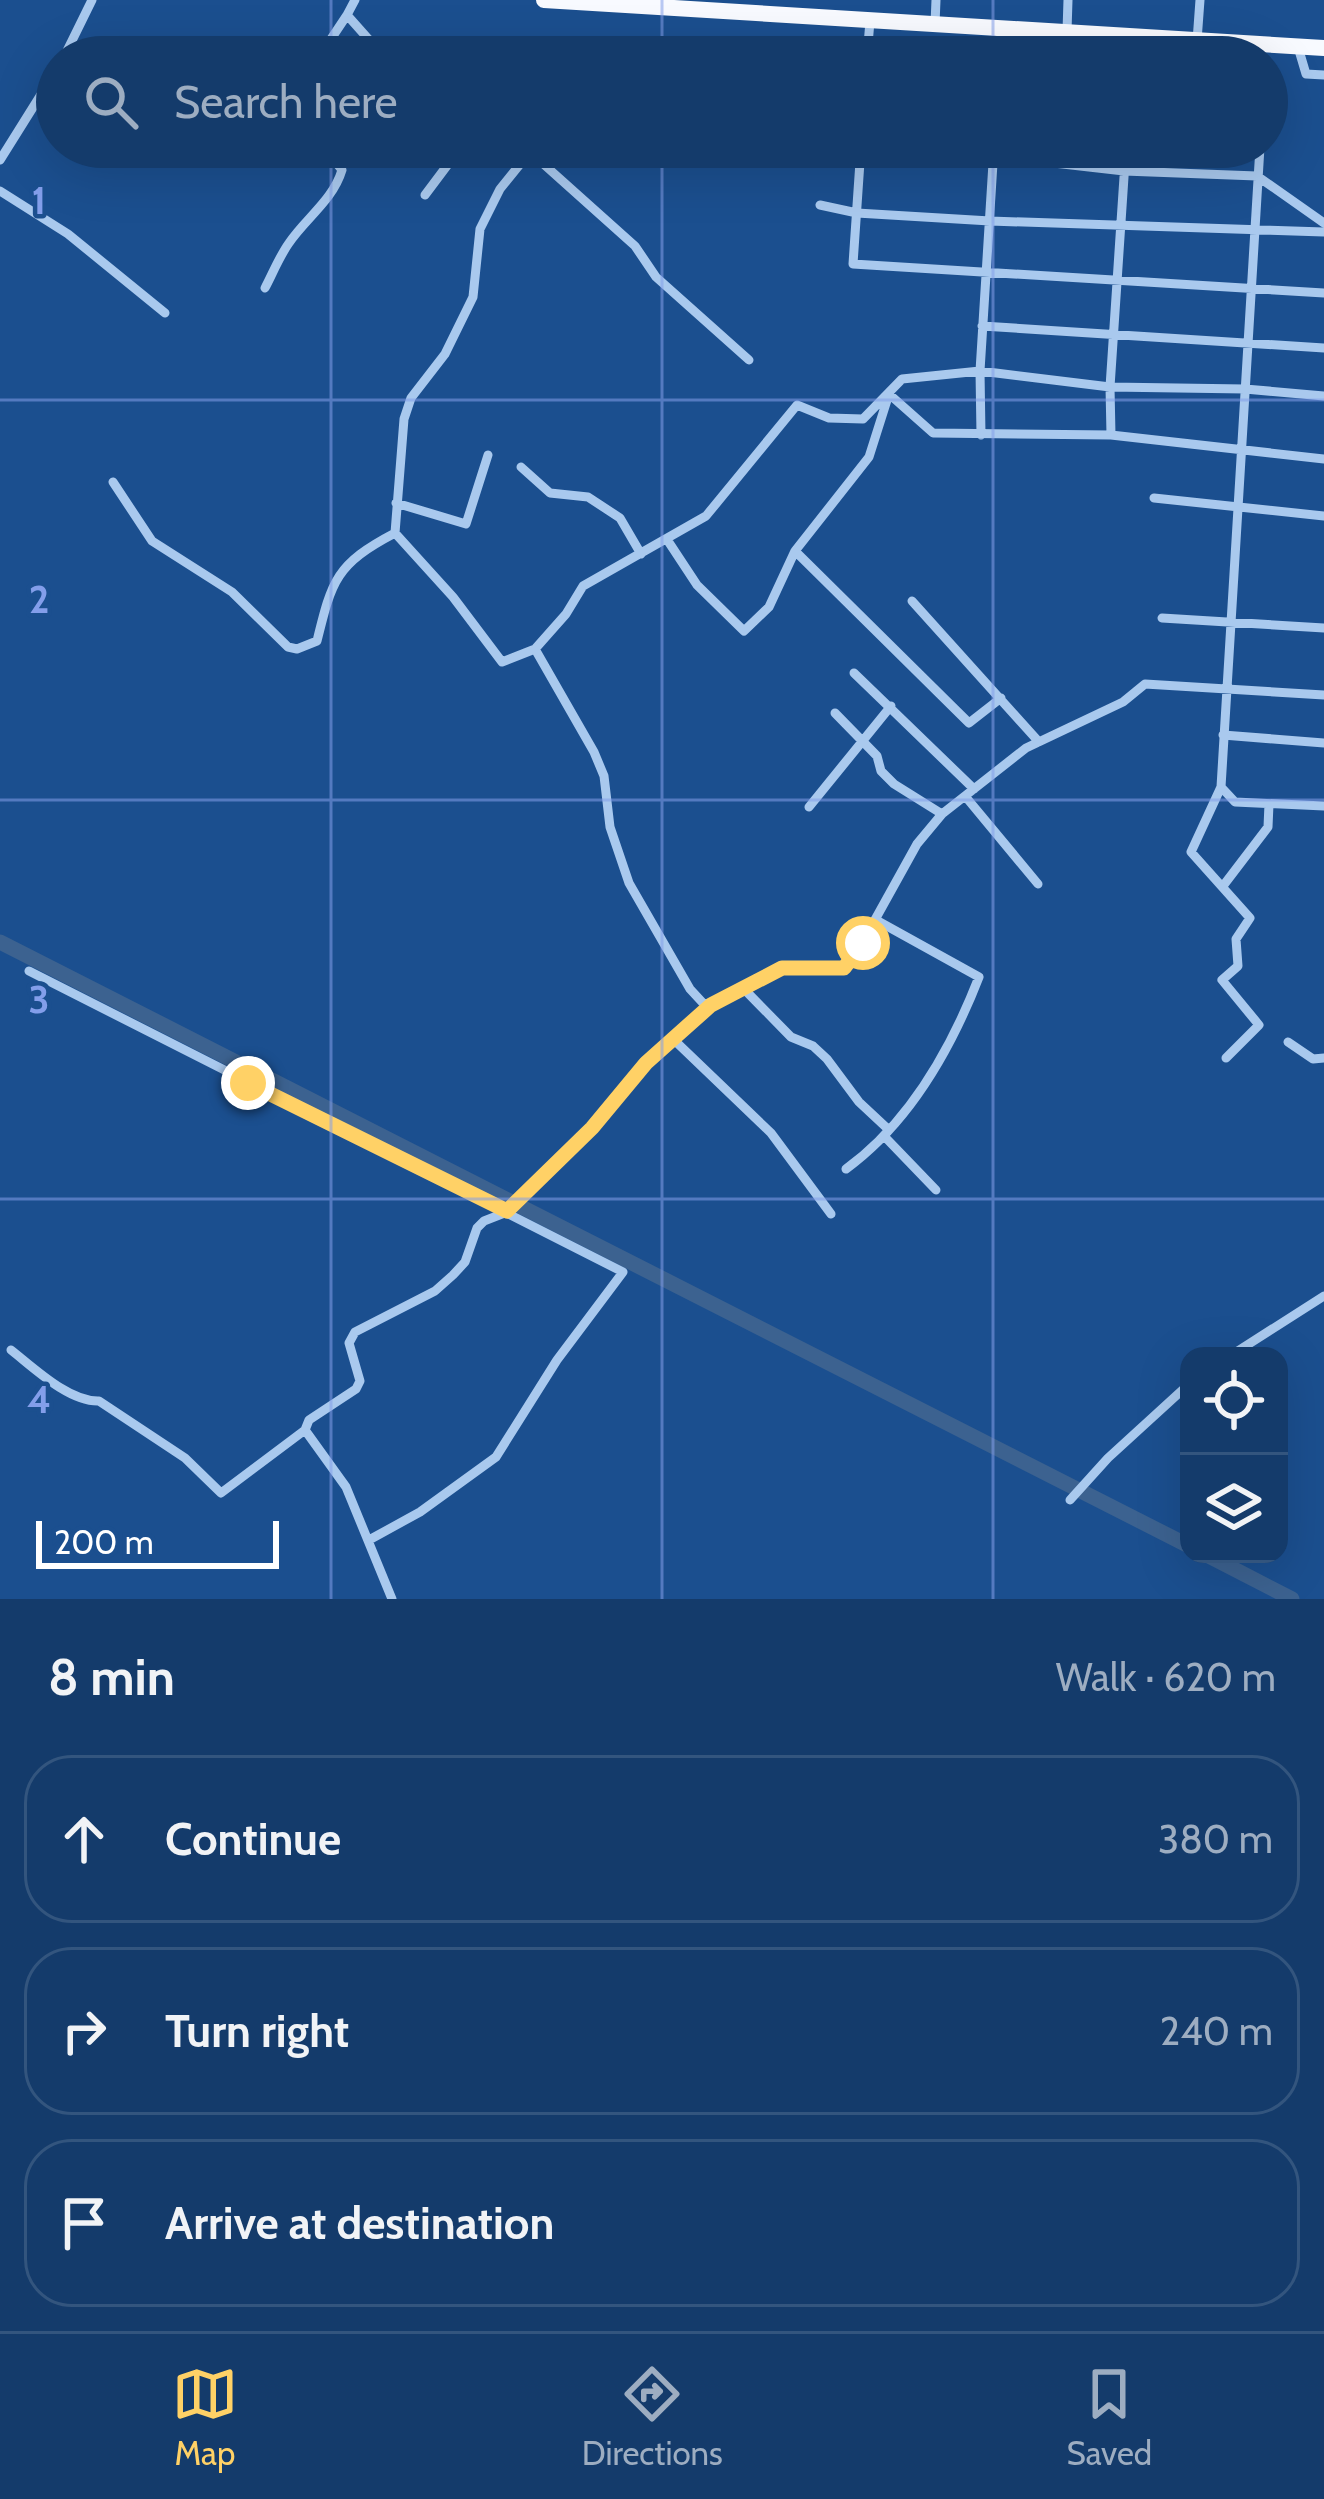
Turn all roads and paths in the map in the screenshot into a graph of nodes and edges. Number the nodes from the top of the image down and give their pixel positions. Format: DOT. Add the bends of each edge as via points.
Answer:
graph roads {
  1 [pos="92,0"];
  2 [pos="355,0"];
  3 [pos="544,0"];
  4 [pos="935,0"];
  5 [pos="1068,0"];
  6 [pos="1199,0"];
  7 [pos="816,8"];
  8 [pos="346,15"];
  9 [pos="871,20"];
  10 [pos="935,24"];
  11 [pos="1001,28"];
  12 [pos="1067,32"];
  13 [pos="74,36"];
  14 [pos="333,36"];
  15 [pos="365,36"];
  16 [pos="869,36"];
  17 [pos="1001,36"];
  18 [pos="1121,36"];
  19 [pos="1197,36"];
  20 [pos="1298,47"];
  21 [pos="1324,48"];
  22 [pos="1288,49"];
  23 [pos="1324,75"];
  24 [pos="36,103"];
  25 [pos="0,160"];
  26 [pos="340,168"];
  27 [pos="445,168"];
  28 [pos="514,168"];
  29 [pos="548,168"];
  30 [pos="860,168"];
  31 [pos="992,168"];
  32 [pos="1104,168"];
  33 [pos="1124,168"];
  34 [pos="1258,168"];
  35 [pos="1124,171"];
  36 [pos="1257,176"];
  37 [pos="0,191"];
  38 [pos="425,194"];
  39 [pos="820,205"];
  40 [pos="857,212"];
  41 [pos="990,220"];
  42 [pos="1124,227"];
  43 [pos="1324,228"];
  44 [pos="1255,230"];
  45 [pos="985,272"];
  46 [pos="1118,280"];
  47 [pos="265,288"];
  48 [pos="1251,288"];
  49 [pos="1324,292"];
  50 [pos="165,313"];
  51 [pos="982,326"];
  52 [pos="1113,334"];
  53 [pos="1247,343"];
  54 [pos="1324,347"];
  55 [pos="749,359"];
  56 [pos="980,371"];
  57 [pos="1110,387"];
  58 [pos="1245,389"];
  59 [pos="889,394"];
  60 [pos="1324,396"];
  61 [pos="981,435"];
  62 [pos="1111,435"];
  63 [pos="1240,452"];
  64 [pos="488,455"];
  65 [pos="1324,459"];
  66 [pos="521,467"];
  67 [pos="113,482"];
  68 [pos="1154,498"];
  69 [pos="396,503"];
  70 [pos="1237,508"];
  71 [pos="1324,516"];
  72 [pos="395,533"];
  73 [pos="668,541"];
  74 [pos="794,551"];
  75 [pos="641,554"];
  76 [pos="912,601"];
  77 [pos="1162,618"];
  78 [pos="1232,623"];
  79 [pos="1324,628"];
  80 [pos="535,649"];
  81 [pos="854,673"];
  82 [pos="1227,690"];
  83 [pos="1324,695"];
  84 [pos="1001,698"];
  85 [pos="891,706"];
  86 [pos="835,713"];
  87 [pos="1223,735"];
  88 [pos="862,740"];
  89 [pos="1039,742"];
  90 [pos="1324,743"];
  91 [pos="1221,787"];
  92 [pos="970,792"];
  93 [pos="1269,804"];
  94 [pos="1324,806"];
  95 [pos="809,807"];
  96 [pos="942,814"];
  97 [pos="1038,884"];
  98 [pos="1223,886"];
  99 [pos="876,920"];
  100 [pos="29,970"];
  101 [pos="742,987"];
  102 [pos="711,1005"];
  103 [pos="674,1039"];
  104 [pos="1288,1042"];
  105 [pos="1226,1058"];
  106 [pos="1324,1058"];
  107 [pos="886,1133"];
  108 [pos="846,1169"];
  109 [pos="936,1190"];
  110 [pos="507,1211"];
  111 [pos="831,1214"];
  112 [pos="1324,1296"];
  113 [pos="1244,1347"];
  114 [pos="11,1350"];
  115 [pos="1180,1392"];
  116 [pos="305,1430"];
  117 [pos="1070,1500"];
  118 [pos="369,1540"];
  119 [pos="392,1599"];
  1 -- 13 [label="street"];
  2 -- 8 [label="street"];
  3 -- 7 [label="highway"];
  4 -- 10 [label="street"];
  5 -- 12 [label="street"];
  6 -- 19 [label="street"];
  7 -- 9 [label="highway"];
  8 -- 14 [label="street"];
  8 -- 15 [label="street"];
  9 -- 10 [label="highway"];
  9 -- 16 [label="street"];
  10 -- 11 [label="highway"];
  11 -- 12 [label="highway"];
  11 -- 17 [label="street"];
  12 -- 18 [label="highway"];
  20 -- 21 [label="highway"];
  20 -- 22 [label="highway"];
  20 -- 23 [label="street" via="1306,74"];
  24 -- 25 [label="street"];
  26 -- 47 [label="street"];
  27 -- 38 [label="street"];
  28 -- 69 [label="street" via="480,229 473,297 411,398"];
  29 -- 55 [label="street"];
  30 -- 40 [label="street"];
  31 -- 41 [label="street"];
  32 -- 35 [label="street"];
  33 -- 35 [label="street"];
  34 -- 36 [label="street"];
  35 -- 36 [label="street"];
  35 -- 42 [label="street"];
  36 -- 43 [label="street"];
  36 -- 44 [label="street"];
  37 -- 50 [label="street"];
  39 -- 40 [label="street"];
  40 -- 41 [label="street"];
  40 -- 45 [label="street" via="853,264"];
  41 -- 42 [label="street"];
  41 -- 45 [label="street"];
  42 -- 44 [label="street"];
  42 -- 46 [label="street"];
  43 -- 44 [label="street"];
  44 -- 48 [label="street"];
  45 -- 46 [label="street"];
  45 -- 51 [label="street"];
  46 -- 48 [label="street"];
  46 -- 52 [label="street"];
  48 -- 49 [label="street"];
  48 -- 53 [label="street"];
  51 -- 52 [label="street"];
  51 -- 56 [label="street"];
  52 -- 53 [label="street"];
  52 -- 57 [label="street"];
  53 -- 54 [label="street"];
  53 -- 58 [label="street"];
  56 -- 57 [label="street"];
  56 -- 59 [label="street" via="902,379"];
  56 -- 61 [label="street"];
  57 -- 58 [label="street"];
  57 -- 62 [label="street"];
  58 -- 60 [label="street"];
  58 -- 63 [label="street"];
  59 -- 61 [label="street" via="933,433"];
  59 -- 73 [label="street" via="863,419 829,418 796,404 706,516"];
  59 -- 74 [label="street" via="869,457"];
  61 -- 62 [label="street"];
  62 -- 63 [label="street"];
  63 -- 65 [label="street"];
  63 -- 70 [label="street"];
  64 -- 69 [label="street" via="466,524"];
  66 -- 75 [label="street" via="550,493 581,493 620,518"];
  67 -- 72 [label="street" via="152,541 232,592 296,650 316,641 339,574"];
  68 -- 70 [label="street"];
  69 -- 72 [label="street"];
  70 -- 71 [label="street"];
  70 -- 78 [label="street"];
  72 -- 80 [label="street" via="502,662"];
  73 -- 74 [label="street" via="744,631 769,607"];
  73 -- 75 [label="street"];
  74 -- 84 [label="street" via="969,724"];
  75 -- 80 [label="street" via="583,586"];
  76 -- 84 [label="street"];
  77 -- 78 [label="street"];
  78 -- 79 [label="street"];
  78 -- 82 [label="street"];
  80 -- 102 [label="street" via="604,776 610,827 638,900 690,989"];
  81 -- 85 [label="street"];
  82 -- 83 [label="street"];
  82 -- 87 [label="street"];
  82 -- 89 [label="street" via="1145,684"];
  84 -- 89 [label="street"];
  85 -- 88 [label="street"];
  85 -- 92 [label="street"];
  86 -- 88 [label="street"];
  87 -- 90 [label="street"];
  87 -- 91 [label="street"];
  88 -- 95 [label="street"];
  88 -- 96 [label="street" via="894,784"];
  89 -- 92 [label="street"];
  91 -- 93 [label="street" via="1235,802"];
  91 -- 98 [label="street" via="1191,852"];
  92 -- 96 [label="street"];
  92 -- 97 [label="street"];
  93 -- 94 [label="street"];
  93 -- 98 [label="street" via="1268,827"];
  96 -- 99 [label="street" via="916,844"];
  98 -- 105 [label="street" via="1250,918 1236,939 1238,966 1222,980 1259,1025"];
  99 -- 101 [label="street" via="844,968 782,968"];
  99 -- 107 [label="street" via="979,977 935,1069"];
  100 -- 110 [label="street"];
  101 -- 102 [label="street"];
  101 -- 107 [label="street" via="791,1037 827,1059"];
  102 -- 103 [label="street"];
  103 -- 110 [label="street"];
  103 -- 111 [label="street" via="771,1133"];
  104 -- 106 [label="street"];
  107 -- 108 [label="street"];
  107 -- 109 [label="street"];
  110 -- 116 [label="street" via="484,1221 465,1262 435,1291 355,1332 349,1343 361,1374 356,1389"];
  110 -- 118 [label="street" via="623,1272 496,1457"];
  112 -- 113 [label="street"];
  114 -- 116 [label="street" via="185,1458 221,1493"];
  115 -- 117 [label="street"];
  116 -- 118 [label="street" via="346,1487"];
  118 -- 119 [label="street"];
}
